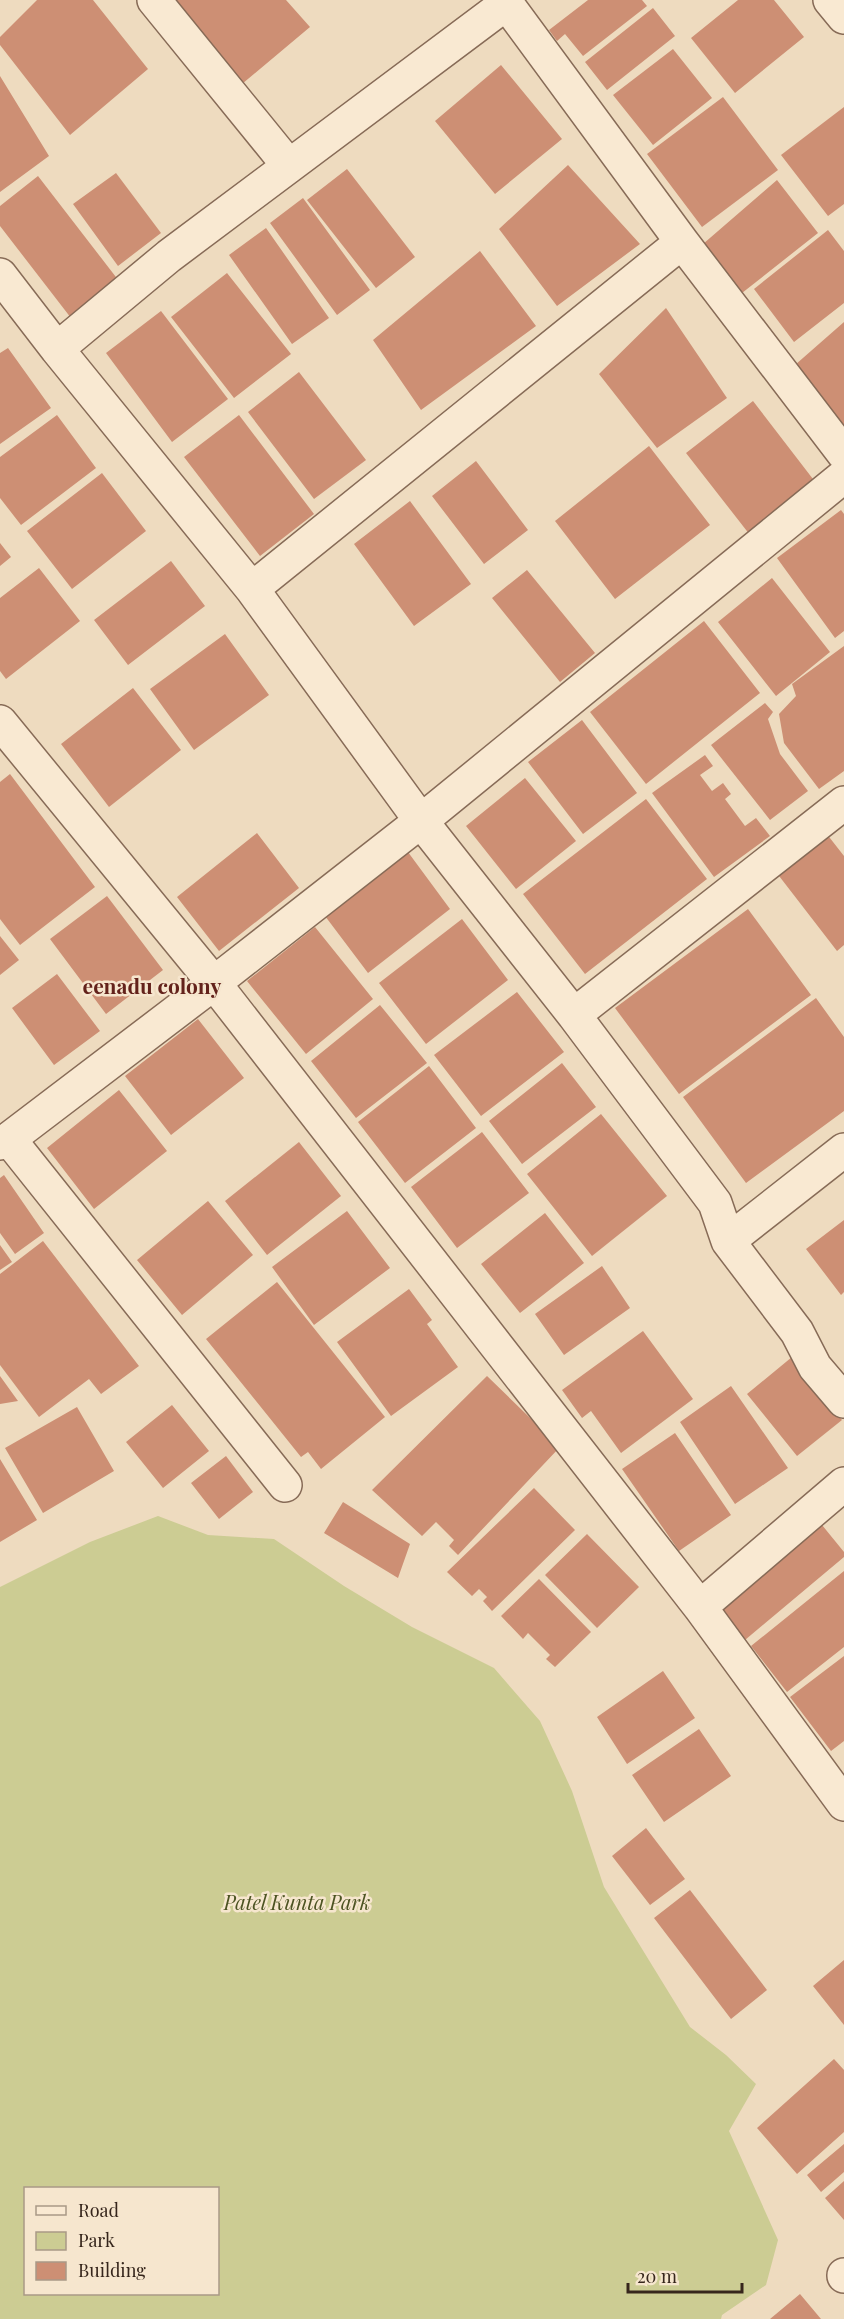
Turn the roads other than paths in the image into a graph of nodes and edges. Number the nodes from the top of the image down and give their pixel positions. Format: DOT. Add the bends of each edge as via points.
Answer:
graph roads {
  1 [pos="154,0"];
  2 [pos="830,0"];
  3 [pos="506,2"];
  4 [pos="844,17"];
  5 [pos="289,166"];
  6 [pos="682,242"];
  7 [pos="0,275"];
  8 [pos="57,349"];
  9 [pos="844,454"];
  10 [pos="844,476"];
  11 [pos="252,589"];
  12 [pos="0,722"];
  13 [pos="844,803"];
  14 [pos="421,821"];
  15 [pos="214,983"];
  16 [pos="574,1015"];
  17 [pos="4,1141"];
  18 [pos="844,1149"];
  19 [pos="728,1241"];
  20 [pos="844,1401"];
  21 [pos="844,1484"];
  22 [pos="285,1485"];
  23 [pos="700,1607"];
  24 [pos="844,1804"];
  1 -- 5 [label="street"];
  2 -- 4 [label="street"];
  3 -- 5 [label="street"];
  3 -- 6 [label="street"];
  5 -- 8 [label="street" via="169,256"];
  6 -- 9 [label="street"];
  6 -- 11 [label="street"];
  7 -- 8 [label="street"];
  8 -- 11 [label="street"];
  10 -- 14 [label="street"];
  11 -- 14 [label="street"];
  12 -- 15 [label="street"];
  13 -- 16 [label="street"];
  14 -- 15 [label="street"];
  14 -- 16 [label="street"];
  15 -- 17 [label="street"];
  15 -- 23 [label="street"];
  16 -- 19 [label="street" via="715,1203"];
  17 -- 22 [label="street"];
  18 -- 19 [label="street"];
  19 -- 20 [label="street" via="797,1332 815,1367"];
  21 -- 23 [label="street"];
  23 -- 24 [label="street"];
}
